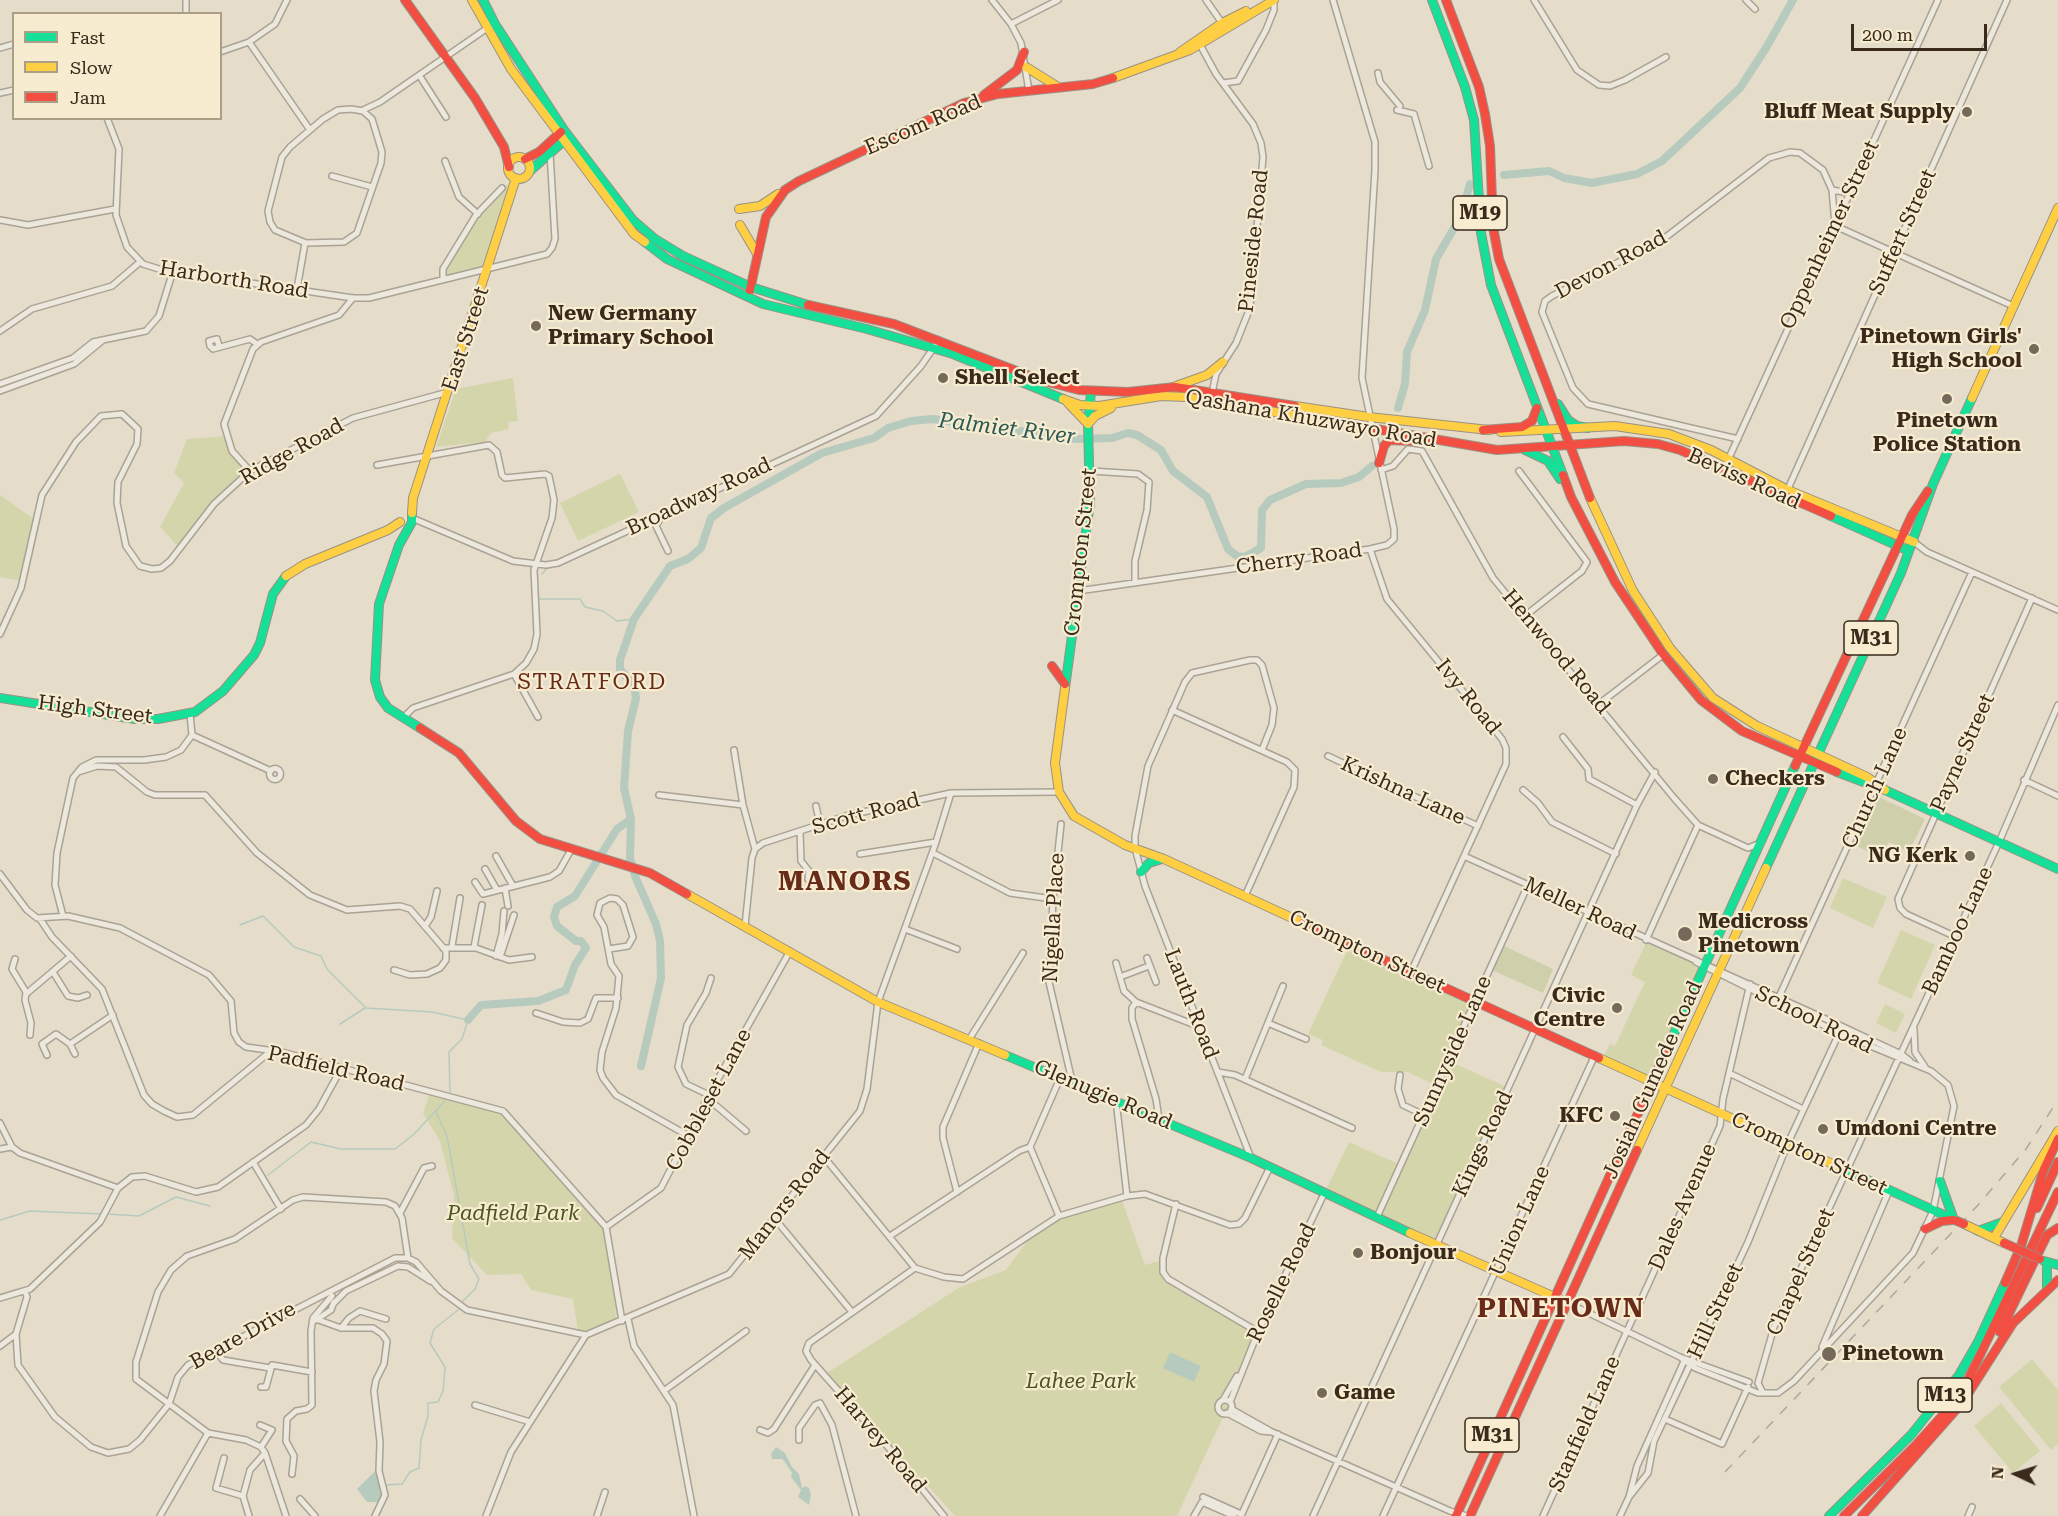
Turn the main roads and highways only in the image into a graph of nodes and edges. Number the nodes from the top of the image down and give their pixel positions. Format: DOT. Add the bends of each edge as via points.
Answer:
graph roads {
  1 [pos="405,0"];
  2 [pos="472,0"];
  3 [pos="483,0"];
  4 [pos="1274,0"];
  5 [pos="1432,0"];
  6 [pos="1446,0"];
  7 [pos="1261,6"];
  8 [pos="1198,42"];
  9 [pos="1024,52"];
  10 [pos="1026,68"];
  11 [pos="1060,87"];
  12 [pos="981,98"];
  13 [pos="563,136"];
  14 [pos="504,147"];
  15 [pos="521,158"];
  16 [pos="509,167"];
  17 [pos="530,171"];
  18 [pos="516,178"];
  19 [pos="784,190"];
  20 [pos="739,208"];
  21 [pos="2058,208"];
  22 [pos="740,225"];
  23 [pos="757,254"];
  24 [pos="751,287"];
  25 [pos="747,297"];
  26 [pos="1536,358"];
  27 [pos="1223,362"];
  28 [pos="1175,387"];
  29 [pos="1091,392"];
  30 [pos="1211,397"];
  31 [pos="1066,402"];
  32 [pos="1089,405"];
  33 [pos="1117,405"];
  34 [pos="1537,408"];
  35 [pos="1088,424"];
  36 [pos="1588,428"];
  37 [pos="1483,430"];
  38 [pos="1562,430"];
  39 [pos="1546,431"];
  40 [pos="1424,440"];
  41 [pos="1569,446"];
  42 [pos="1553,447"];
  43 [pos="1525,450"];
  44 [pos="1380,466"];
  45 [pos="1933,484"];
  46 [pos="1786,493"];
  47 [pos="1571,497"];
  48 [pos="405,524"];
  49 [pos="1902,537"];
  50 [pos="1914,542"];
  51 [pos="1898,546"];
  52 [pos="1909,551"];
  53 [pos="1052,666"];
  54 [pos="1065,685"];
  55 [pos="0,698"];
  56 [pos="403,718"];
  57 [pos="1803,747"];
  58 [pos="1818,754"];
  59 [pos="1798,757"];
  60 [pos="1814,763"];
  61 [pos="1876,786"];
  62 [pos="1164,859"];
  63 [pos="2058,869"];
  64 [pos="1142,872"];
  65 [pos="1651,1081"];
  66 [pos="1666,1088"];
  67 [pos="2058,1131"];
  68 [pos="2058,1139"];
  69 [pos="2058,1162"];
  70 [pos="1940,1180"];
  71 [pos="2058,1186"];
  72 [pos="2058,1192"];
  73 [pos="1956,1220"];
  74 [pos="2003,1222"];
  75 [pos="2038,1228"];
  76 [pos="2058,1228"];
  77 [pos="1925,1229"];
  78 [pos="1976,1229"];
  79 [pos="1994,1238"];
  80 [pos="2021,1246"];
  81 [pos="2053,1263"];
  82 [pos="2058,1274"];
  83 [pos="2058,1280"];
  84 [pos="2058,1285"];
  85 [pos="2048,1288"];
  86 [pos="1553,1297"];
  87 [pos="1568,1303"];
  88 [pos="1953,1401"];
  89 [pos="1454,1514"];
  90 [pos="1468,1516"];
  91 [pos="1829,1516"];
  92 [pos="1844,1516"];
  93 [pos="1862,1516"];
  1 -- 14 [label="main road" via="447,56"];
  2 -- 13 [label="main road, Qashana Khuzwayo Road" via="511,69"];
  3 -- 13 [label="main road, Qashana Khuzwayo Road"];
  4 -- 7 [label="main road, Escom Road"];
  5 -- 34 [label="main road, M19" via="1474,120 1487,271"];
  6 -- 26 [label="main road, M19" via="1479,87 1485,114 1499,259"];
  7 -- 8 [label="main road, Escom Road"];
  7 -- 8 [label="main road, Escom Road" via="1222,23"];
  8 -- 11 [label="main road, Escom Road" via="1152,66 1115,78"];
  9 -- 12 [label="main road" via="1017,70"];
  10 -- 11 [label="main road"];
  11 -- 12 [label="main road, Escom Road"];
  12 -- 19 [label="main road, Escom Road"];
  13 -- 15 [label="main road" via="534,157"];
  13 -- 17 [label="main road"];
  13 -- 24 [label="main road, Qashana Khuzwayo Road" via="646,232 682,256"];
  13 -- 25 [label="main road, Qashana Khuzwayo Road" via="621,220 647,246"];
  14 -- 15 [label="main road"];
  14 -- 16 [label="main road"];
  15 -- 16 [label="main road" via="512,160"];
  15 -- 17 [label="main road" via="530,164"];
  16 -- 18 [label="main road"];
  17 -- 18 [label="main road" via="523,178"];
  18 -- 48 [label="main road, East Street"];
  19 -- 20 [label="main road, Escom Road" via="760,206"];
  19 -- 23 [label="main road" via="766,218"];
  21 -- 45 [label="main road, Josiah Gumede Road / M31"];
  22 -- 23 [label="main road"];
  23 -- 24 [label="main road"];
  24 -- 25 [label="main road"];
  24 -- 29 [label="main road, Qashana Khuzwayo Road" via="793,302 894,324 1040,380"];
  25 -- 31 [label="main road, Qashana Khuzwayo Road" via="786,312 867,329 933,349"];
  26 -- 36 [label="main road" via="1564,416 1577,426"];
  26 -- 38 [label="main road, M19"];
  27 -- 28 [label="main road" via="1207,375"];
  28 -- 29 [label="main road, Qashana Khuzwayo Road" via="1128,393"];
  28 -- 30 [label="main road, Qashana Khuzwayo Road"];
  29 -- 32 [label="main road, Crompton Street"];
  30 -- 33 [label="main road, Qashana Khuzwayo Road" via="1171,396"];
  30 -- 37 [label="main road, Qashana Khuzwayo Road"];
  30 -- 40 [label="main road, Qashana Khuzwayo Road"];
  31 -- 32 [label="main road, Qashana Khuzwayo Road"];
  31 -- 35 [label="main road"];
  32 -- 33 [label="main road, Qashana Khuzwayo Road"];
  32 -- 35 [label="main road, Crompton Street"];
  33 -- 35 [label="main road"];
  34 -- 37 [label="main road" via="1532,421 1522,427"];
  34 -- 39 [label="main road, M19"];
  35 -- 54 [label="main road, Crompton Street" via="1091,471"];
  36 -- 38 [label="main road, Beviss Road"];
  36 -- 46 [label="main road, Beviss Road" via="1615,426 1686,440 1729,459"];
  37 -- 39 [label="main road, Qashana Khuzwayo Road"];
  38 -- 39 [label="main road, Qashana Khuzwayo Road"];
  38 -- 41 [label="main road, M19"];
  39 -- 42 [label="main road, M19"];
  40 -- 43 [label="main road, Qashana Khuzwayo Road"];
  40 -- 44 [label="main road" via="1389,440"];
  41 -- 42 [label="main road, Beviss Road"];
  41 -- 46 [label="main road, Beviss Road" via="1624,441 1658,444"];
  41 -- 57 [label="main road, M19" via="1619,565 1670,648 1704,690 1722,705"];
  42 -- 43 [label="main road, Qashana Khuzwayo Road"];
  42 -- 47 [label="main road, M19"];
  43 -- 47 [label="main road" via="1548,461"];
  45 -- 49 [label="main road, Josiah Gumede Road / M31"];
  45 -- 50 [label="main road, Josiah Gumede Road / M31"];
  46 -- 49 [label="main road, Beviss Road" via="1856,516"];
  46 -- 51 [label="main road, Beviss Road"];
  47 -- 59 [label="main road, M19" via="1615,582 1689,688 1742,731"];
  48 -- 55 [label="main road, High Street" via="287,574 272,598 254,655 223,691 190,714 135,719"];
  48 -- 56 [label="main road, East Street" via="379,604 374,675 382,701"];
  49 -- 50 [label="main road, Beviss Road"];
  49 -- 51 [label="main road, Josiah Gumede Road / M31"];
  50 -- 52 [label="main road, Josiah Gumede Road / M31"];
  51 -- 52 [label="main road, Beviss Road"];
  51 -- 57 [label="main road, Josiah Gumede Road / M31"];
  52 -- 58 [label="main road, Josiah Gumede Road / M31"];
  53 -- 54 [label="main road"];
  54 -- 62 [label="main road, Crompton Street" via="1055,763 1059,792 1068,809 1081,821"];
  56 -- 86 [label="main road, Glenugie Road" via="459,753 502,806 532,834 571,850 639,869 878,1002 1251,1158"];
  57 -- 58 [label="main road, M19"];
  57 -- 59 [label="main road, Josiah Gumede Road / M31"];
  58 -- 60 [label="main road, Josiah Gumede Road / M31"];
  58 -- 61 [label="main road, M19"];
  59 -- 60 [label="main road, M19"];
  59 -- 65 [label="main road, Josiah Gumede Road / M31"];
  60 -- 61 [label="main road, M19"];
  60 -- 66 [label="main road, Josiah Gumede Road / M31"];
  61 -- 63 [label="main road, M19"];
  62 -- 64 [label="main road" via="1149,863"];
  62 -- 65 [label="main road, Crompton Street"];
  65 -- 66 [label="main road, Crompton Street"];
  65 -- 86 [label="main road, Josiah Gumede Road / M31"];
  66 -- 73 [label="main road, Crompton Street"];
  66 -- 87 [label="main road, Josiah Gumede Road / M31"];
  67 -- 74 [label="main road"];
  68 -- 80 [label="main road" via="2040,1180"];
  69 -- 80 [label="main road, M13"];
  70 -- 73 [label="main road"];
  71 -- 75 [label="main road, M13"];
  72 -- 75 [label="main road"];
  73 -- 77 [label="main road"];
  73 -- 78 [label="main road, Crompton Street, bridge"];
  74 -- 78 [label="main road"];
  74 -- 79 [label="main road"];
  75 -- 88 [label="main road, M13" via="1988,1346"];
  76 -- 88 [label="main road" via="2047,1235 1985,1360"];
  78 -- 79 [label="main road, Crompton Street"];
  79 -- 81 [label="main road, Crompton Street, bridge"];
  80 -- 91 [label="main road, M13" via="1978,1342 1953,1384 1911,1436"];
  81 -- 85 [label="main road"];
  82 -- 85 [label="main road"];
  83 -- 85 [label="main road"];
  84 -- 85 [label="main road"];
  85 -- 93 [label="main road" via="2013,1323 1962,1403"];
  86 -- 87 [label="main road, Glenugie Road"];
  86 -- 89 [label="main road, Josiah Gumede Road / M31"];
  87 -- 90 [label="main road, Josiah Gumede Road / M31"];
  88 -- 92 [label="main road, M13" via="1916,1445"];
}
